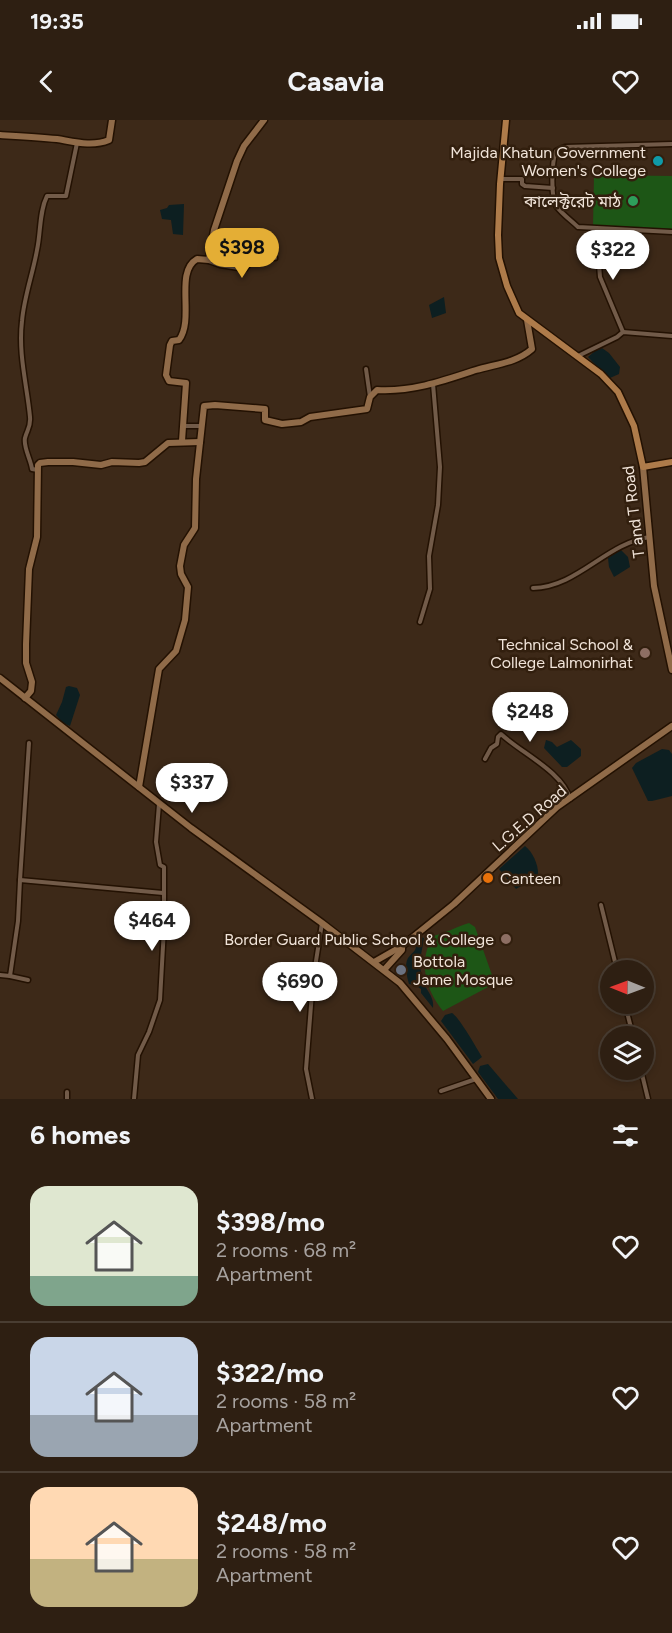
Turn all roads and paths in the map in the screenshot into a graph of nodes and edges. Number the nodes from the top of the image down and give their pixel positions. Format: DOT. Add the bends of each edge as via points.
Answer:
graph roads {
  1 [pos="112,120"];
  2 [pos="264,120"];
  3 [pos="506,120"];
  4 [pos="0,135"];
  5 [pos="77,143"];
  6 [pos="672,144"];
  7 [pos="501,178"];
  8 [pos="553,188"];
  9 [pos="601,229"];
  10 [pos="672,232"];
  11 [pos="275,258"];
  12 [pos="208,261"];
  13 [pos="527,320"];
  14 [pos="623,332"];
  15 [pos="672,336"];
  16 [pos="578,356"];
  17 [pos="366,369"];
  18 [pos="433,384"];
  19 [pos="370,397"];
  20 [pos="183,426"];
  21 [pos="201,426"];
  22 [pos="182,441"];
  23 [pos="200,442"];
  24 [pos="672,462"];
  25 [pos="643,467"];
  26 [pos="38,470"];
  27 [pos="650,537"];
  28 [pos="533,588"];
  29 [pos="420,622"];
  30 [pos="669,642"];
  31 [pos="672,670"];
  32 [pos="0,678"];
  33 [pos="25,698"];
  34 [pos="672,726"];
  35 [pos="29,743"];
  36 [pos="485,759"];
  37 [pos="139,787"];
  38 [pos="570,799"];
  39 [pos="159,804"];
  40 [pos="20,880"];
  41 [pos="163,893"];
  42 [pos="601,905"];
  43 [pos="322,922"];
  44 [pos="402,946"];
  45 [pos="615,960"];
  46 [pos="374,962"];
  47 [pos="384,970"];
  48 [pos="0,975"];
  49 [pos="10,976"];
  50 [pos="28,980"];
  51 [pos="476,1079"];
  52 [pos="643,1080"];
  53 [pos="441,1091"];
  54 [pos="67,1092"];
  55 [pos="67,1099"];
  56 [pos="134,1099"];
  57 [pos="312,1099"];
  58 [pos="491,1099"];
  59 [pos="648,1099"];
  1 -- 5 [label="street" via="109,140"];
  2 -- 12 [label="street" via="237,160"];
  3 -- 7 [label="main road"];
  4 -- 5 [label="street"];
  5 -- 26 [label="street" via="66,196 47,196 43,206 35,265 23,309 21,351 30,419 26,450 32,469"];
  6 -- 8 [label="street" via="556,150"];
  7 -- 8 [label="street" via="522,179 525,186"];
  7 -- 13 [label="main road" via="499,258 519,313"];
  8 -- 9 [label="street" via="557,207 578,227"];
  9 -- 10 [label="street"];
  9 -- 14 [label="street" via="600,277"];
  11 -- 12 [label="street" via="253,259 245,268"];
  12 -- 20 [label="street" via="197,259 188,267 184,329 179,340 170,345 168,381 186,383"];
  13 -- 16 [label="main road, T and T Road"];
  13 -- 18 [label="street" via="532,349 525,354"];
  14 -- 15 [label="street"];
  14 -- 16 [label="street"];
  16 -- 25 [label="main road, T and T Road" via="618,392 634,426"];
  17 -- 19 [label="street"];
  18 -- 19 [label="street" via="377,390"];
  18 -- 29 [label="street" via="440,467 438,505 429,556 430,589"];
  19 -- 21 [label="street" via="367,409 282,424 265,420 265,409 204,406"];
  20 -- 21 [label="street"];
  20 -- 22 [label="street"];
  21 -- 23 [label="street"];
  22 -- 23 [label="street"];
  22 -- 26 [label="street" via="168,443 146,462 40,463"];
  23 -- 37 [label="street" via="195,528 184,545 180,566 188,587 185,620 176,651 159,669"];
  24 -- 25 [label="main road"];
  25 -- 27 [label="street, T and T Road"];
  26 -- 33 [label="street" via="37,537 29,569 26,644 32,682"];
  27 -- 28 [label="street" via="618,547 576,575"];
  27 -- 30 [label="street, T and T Road" via="654,586"];
  30 -- 31 [label="street, T and T Road"];
  32 -- 33 [label="street"];
  33 -- 37 [label="street"];
  34 -- 38 [label="street, L.G.E.D Road"];
  35 -- 40 [label="street"];
  36 -- 38 [label="street" via="501,734 554,775"];
  37 -- 39 [label="street"];
  38 -- 44 [label="street, L.G.E.D Road"];
  39 -- 41 [label="street" via="156,842 160,865 164,867"];
  39 -- 43 [label="street"];
  40 -- 41 [label="street"];
  40 -- 49 [label="street"];
  41 -- 56 [label="street" via="160,1000 138,1055"];
  42 -- 45 [label="street"];
  43 -- 46 [label="street"];
  43 -- 57 [label="street" via="306,1069"];
  44 -- 46 [label="street"];
  44 -- 47 [label="street"];
  46 -- 47 [label="street"];
  47 -- 51 [label="street" via="417,1001"];
  48 -- 49 [label="street"];
  49 -- 50 [label="street"];
  51 -- 53 [label="street"];
  51 -- 58 [label="street"];
  52 -- 59 [label="street"];
  54 -- 55 [label="street"];
}
